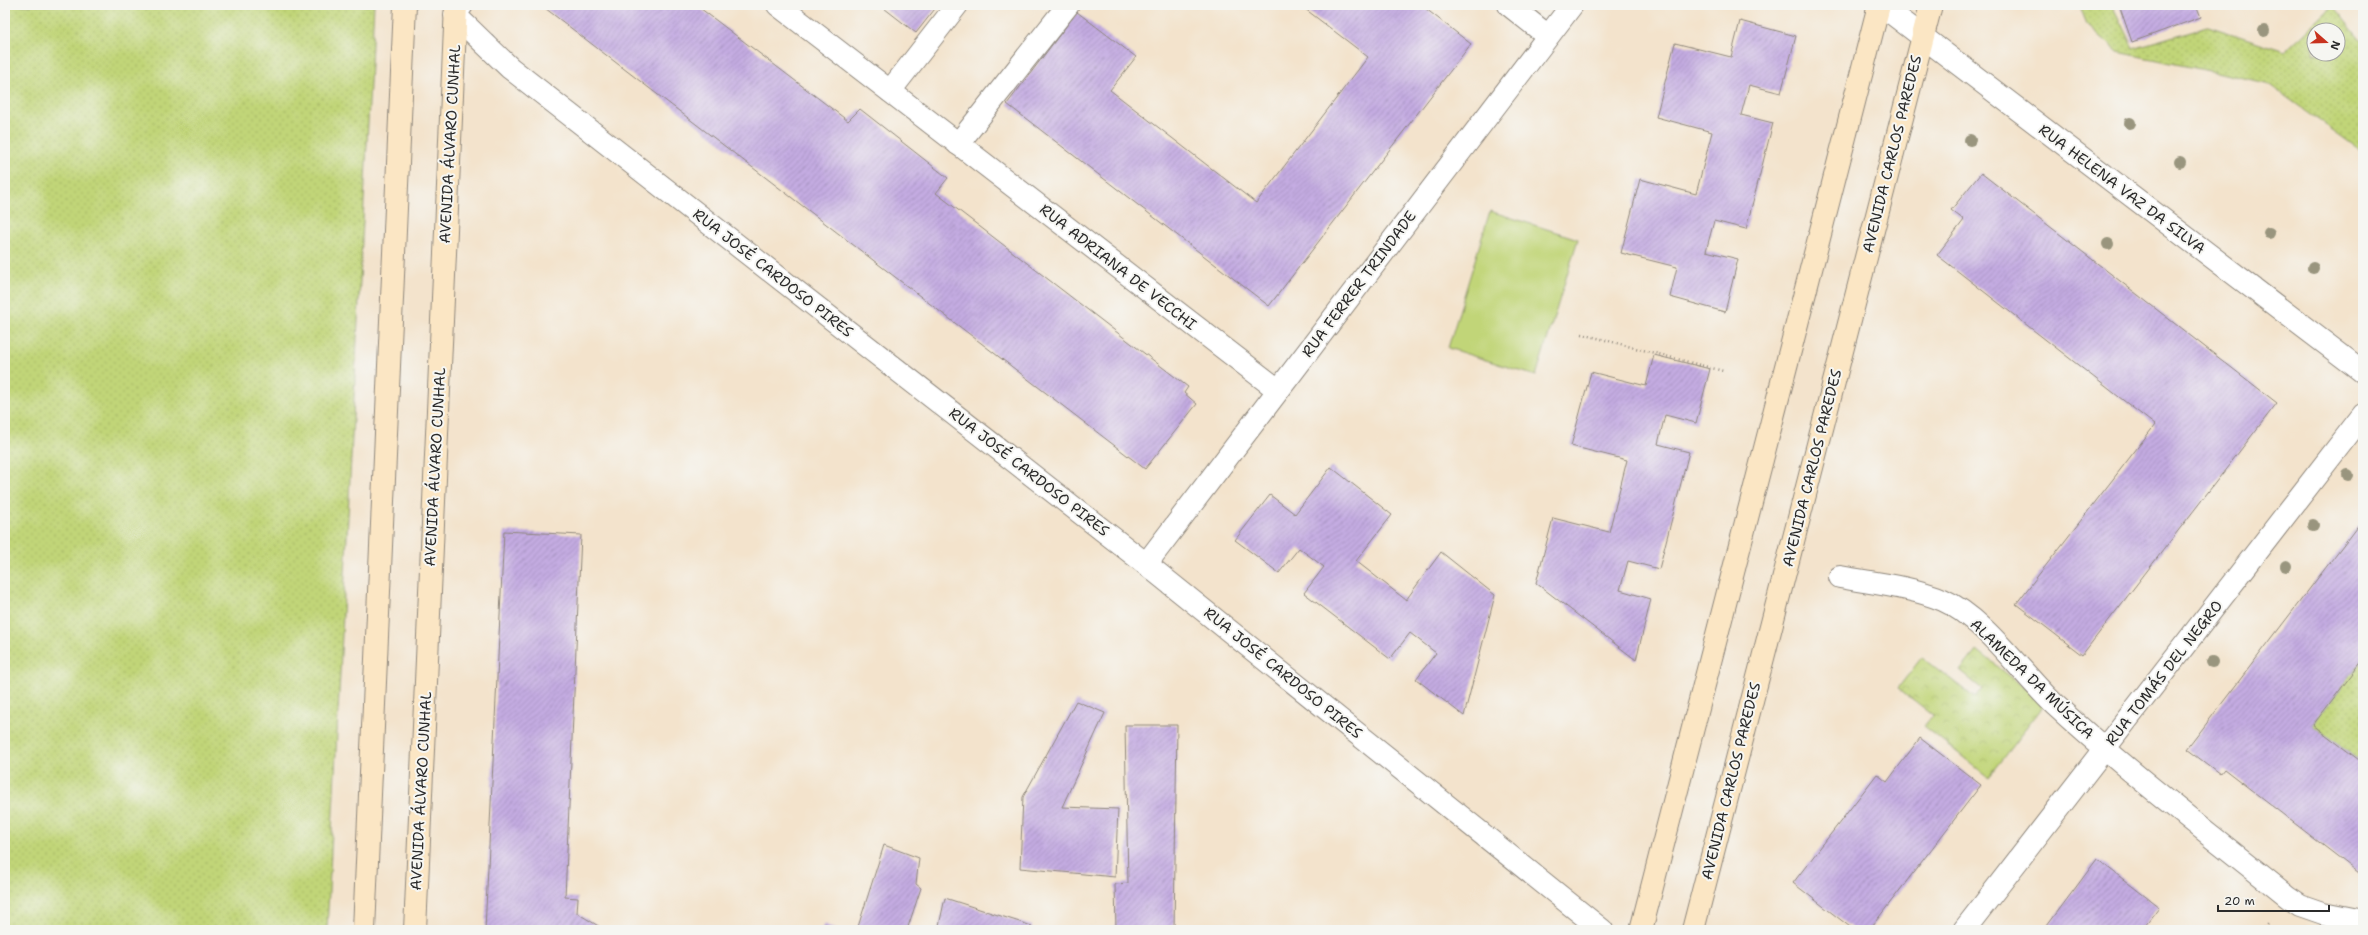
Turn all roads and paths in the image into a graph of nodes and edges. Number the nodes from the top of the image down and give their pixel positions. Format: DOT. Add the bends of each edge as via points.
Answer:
graph roads {
  1 [pos="405,5"];
  2 [pos="778,5"];
  3 [pos="957,5"];
  4 [pos="1068,5"];
  5 [pos="1509,5"];
  6 [pos="1572,5"];
  7 [pos="1880,5"];
  8 [pos="1930,5"];
  9 [pos="458,8"];
  10 [pos="1548,36"];
  11 [pos="1922,37"];
  12 [pos="890,91"];
  13 [pos="958,144"];
  14 [pos="1582,334"];
  15 [pos="1723,371"];
  16 [pos="2363,372"];
  17 [pos="1278,390"];
  18 [pos="2363,415"];
  19 [pos="1146,564"];
  20 [pos="1840,577"];
  21 [pos="2105,749"];
  22 [pos="2363,921"];
  23 [pos="364,930"];
  24 [pos="414,930"];
  25 [pos="1602,930"];
  26 [pos="1641,930"];
  27 [pos="1693,930"];
  28 [pos="1964,930"];
  1 -- 23 [label="street"];
  2 -- 12 [label="street, RUA ADRIANA DE VECCHI"];
  3 -- 12 [label="street"];
  4 -- 13 [label="street"];
  5 -- 10 [label="street"];
  6 -- 10 [label="street, RUA FERRER TRINDADE"];
  7 -- 11 [label="street, RUA HELENA VAZ DA SILVA"];
  7 -- 26 [label="street"];
  8 -- 11 [label="street, AVENIDA CARLOS PAREDES"];
  9 -- 19 [label="street, RUA JOSÉ CARDOSO PIRES" via="510,68"];
  9 -- 24 [label="street, AVENIDA ÁLVARO CUNHAL"];
  10 -- 17 [label="street, RUA FERRER TRINDADE"];
  11 -- 16 [label="street, RUA HELENA VAZ DA SILVA"];
  11 -- 27 [label="street, AVENIDA CARLOS PAREDES"];
  12 -- 13 [label="street, RUA ADRIANA DE VECCHI"];
  13 -- 17 [label="street, RUA ADRIANA DE VECCHI"];
  14 -- 15 [label="path"];
  17 -- 19 [label="street, RUA FERRER TRINDADE"];
  18 -- 21 [label="street, RUA TOMÁS DEL NEGRO"];
  19 -- 25 [label="street, RUA JOSÉ CARDOSO PIRES"];
  20 -- 21 [label="street, ALAMEDA DA MÚSICA" via="1943,600 1964,614 2001,646 2054,704"];
  21 -- 22 [label="street, ALAMEDA DA MÚSICA" via="2300,905 2322,913"];
  21 -- 28 [label="street, RUA TOMÁS DEL NEGRO"];
}
